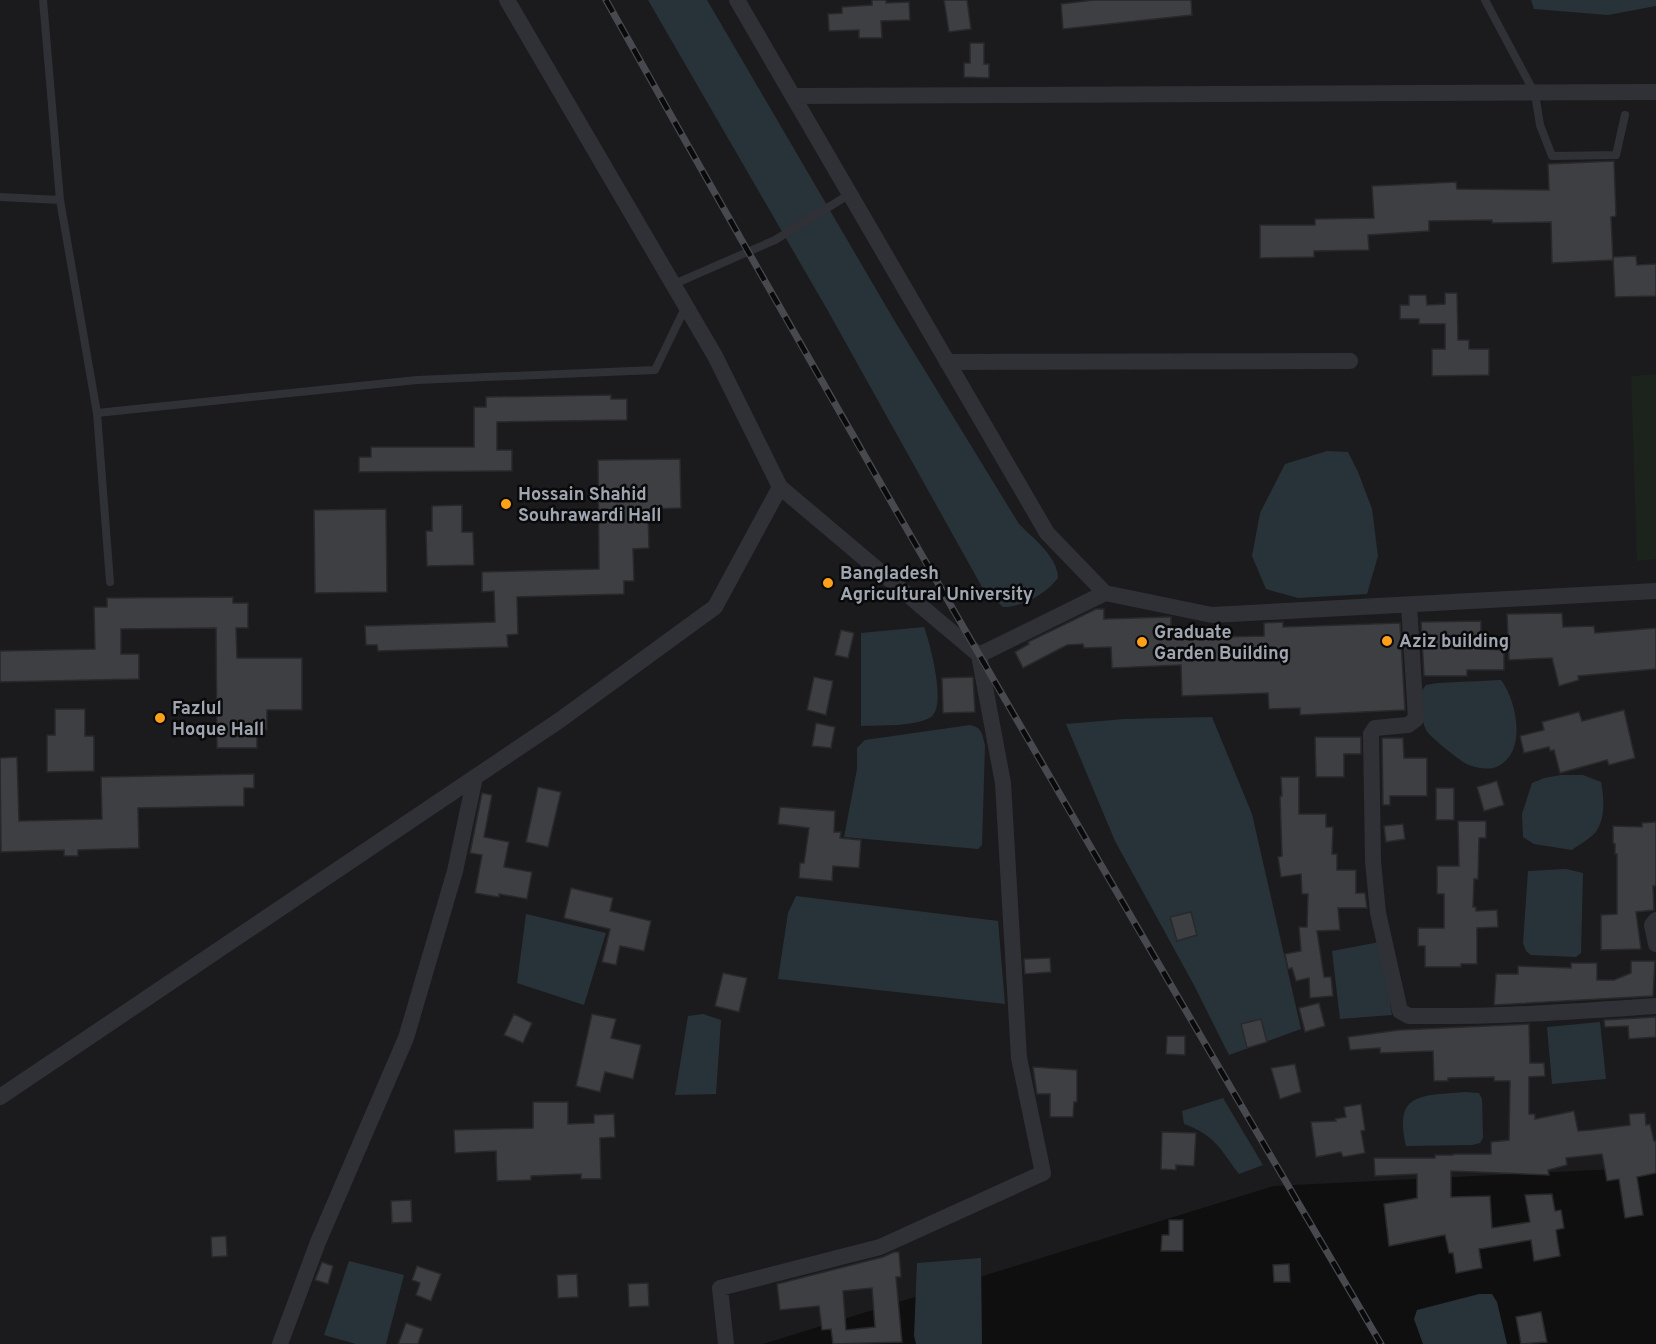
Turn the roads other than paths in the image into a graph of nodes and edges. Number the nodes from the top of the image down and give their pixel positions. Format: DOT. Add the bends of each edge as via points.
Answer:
graph roads {
  1 [pos="43,0"];
  2 [pos="507,0"];
  3 [pos="737,0"];
  4 [pos="1485,0"];
  5 [pos="1656,92"];
  6 [pos="1535,94"];
  7 [pos="794,96"];
  8 [pos="1625,115"];
  9 [pos="0,197"];
  10 [pos="845,198"];
  11 [pos="60,200"];
  12 [pos="672,285"];
  13 [pos="686,305"];
  14 [pos="1350,361"];
  15 [pos="947,362"];
  16 [pos="97,413"];
  17 [pos="780,487"];
  18 [pos="110,582"];
  19 [pos="1656,591"];
  20 [pos="1105,593"];
  21 [pos="1409,604"];
  22 [pos="979,655"];
  23 [pos="475,777"];
  24 [pos="1656,920"];
  25 [pos="1656,944"];
  26 [pos="1656,1006"];
  27 [pos="0,1097"];
  28 [pos="280,1344"];
  29 [pos="726,1344"];
  1 -- 11 [label="lane"];
  2 -- 12 [label="street"];
  3 -- 7 [label="street"];
  4 -- 6 [label="lane"];
  5 -- 6 [label="street"];
  6 -- 7 [label="street"];
  6 -- 8 [label="lane" via="1540,125 1552,156 1616,156"];
  7 -- 10 [label="street"];
  9 -- 11 [label="lane"];
  10 -- 12 [label="lane" via="776,240"];
  10 -- 15 [label="street"];
  11 -- 16 [label="lane"];
  12 -- 13 [label="street"];
  13 -- 16 [label="lane" via="655,370 417,380"];
  13 -- 17 [label="street"];
  14 -- 15 [label="street"];
  15 -- 20 [label="street" via="1047,533"];
  16 -- 18 [label="lane"];
  17 -- 22 [label="street"];
  17 -- 23 [label="street" via="715,606"];
  19 -- 21 [label="street"];
  20 -- 21 [label="street" via="1212,615"];
  20 -- 22 [label="street"];
  21 -- 26 [label="street" via="1416,719 1408,725 1375,728 1371,734 1378,913 1400,1011 1409,1016 1477,1017"];
  22 -- 29 [label="street" via="1003,783 1019,1058 1043,1173 880,1247 720,1288"];
  23 -- 27 [label="street"];
  23 -- 28 [label="street" via="455,872 406,1038 318,1242"];
  24 -- 25 [label="street" via="1652,925"];
}
